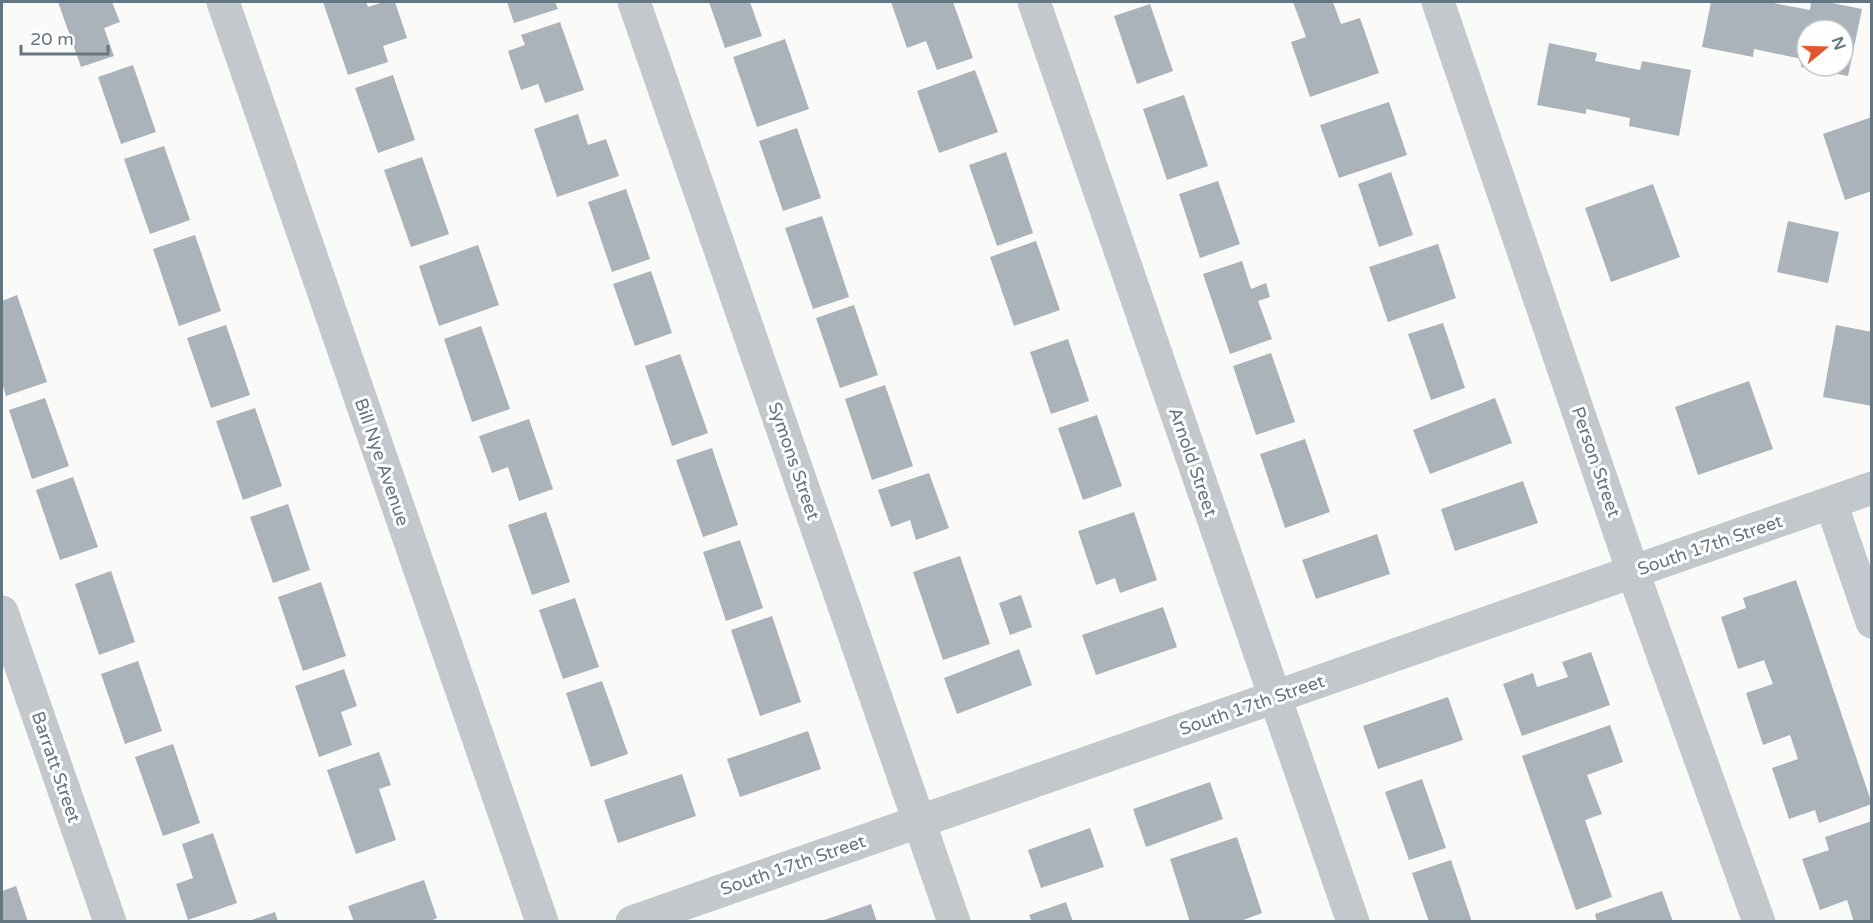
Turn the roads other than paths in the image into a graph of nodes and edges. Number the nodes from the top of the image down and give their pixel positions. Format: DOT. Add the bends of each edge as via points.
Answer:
graph roads {
  1 [pos="223,2"];
  2 [pos="634,2"];
  3 [pos="1034,2"];
  4 [pos="1438,2"];
  5 [pos="1872,488"];
  6 [pos="1831,502"];
  7 [pos="1633,572"];
  8 [pos="2,612"];
  9 [pos="1872,622"];
  10 [pos="1275,697"];
  11 [pos="920,821"];
  12 [pos="110,921"];
  13 [pos="542,921"];
  14 [pos="632,921"];
  15 [pos="954,921"];
  16 [pos="1353,921"];
  17 [pos="1759,921"];
  1 -- 13 [label="street, Bill Nye Avenue"];
  2 -- 11 [label="street, Symons Street"];
  3 -- 10 [label="street, Arnold Street"];
  4 -- 7 [label="street, Person Street"];
  5 -- 6 [label="street, South 17th Street"];
  6 -- 7 [label="street, South 17th Street"];
  6 -- 9 [label="street"];
  7 -- 10 [label="street, South 17th Street"];
  7 -- 17 [label="street, Person Street"];
  8 -- 12 [label="street, Barratt Street"];
  10 -- 11 [label="street, South 17th Street"];
  10 -- 16 [label="street, Arnold Street"];
  11 -- 14 [label="street, South 17th Street"];
  11 -- 15 [label="street, Symons Street"];
}
